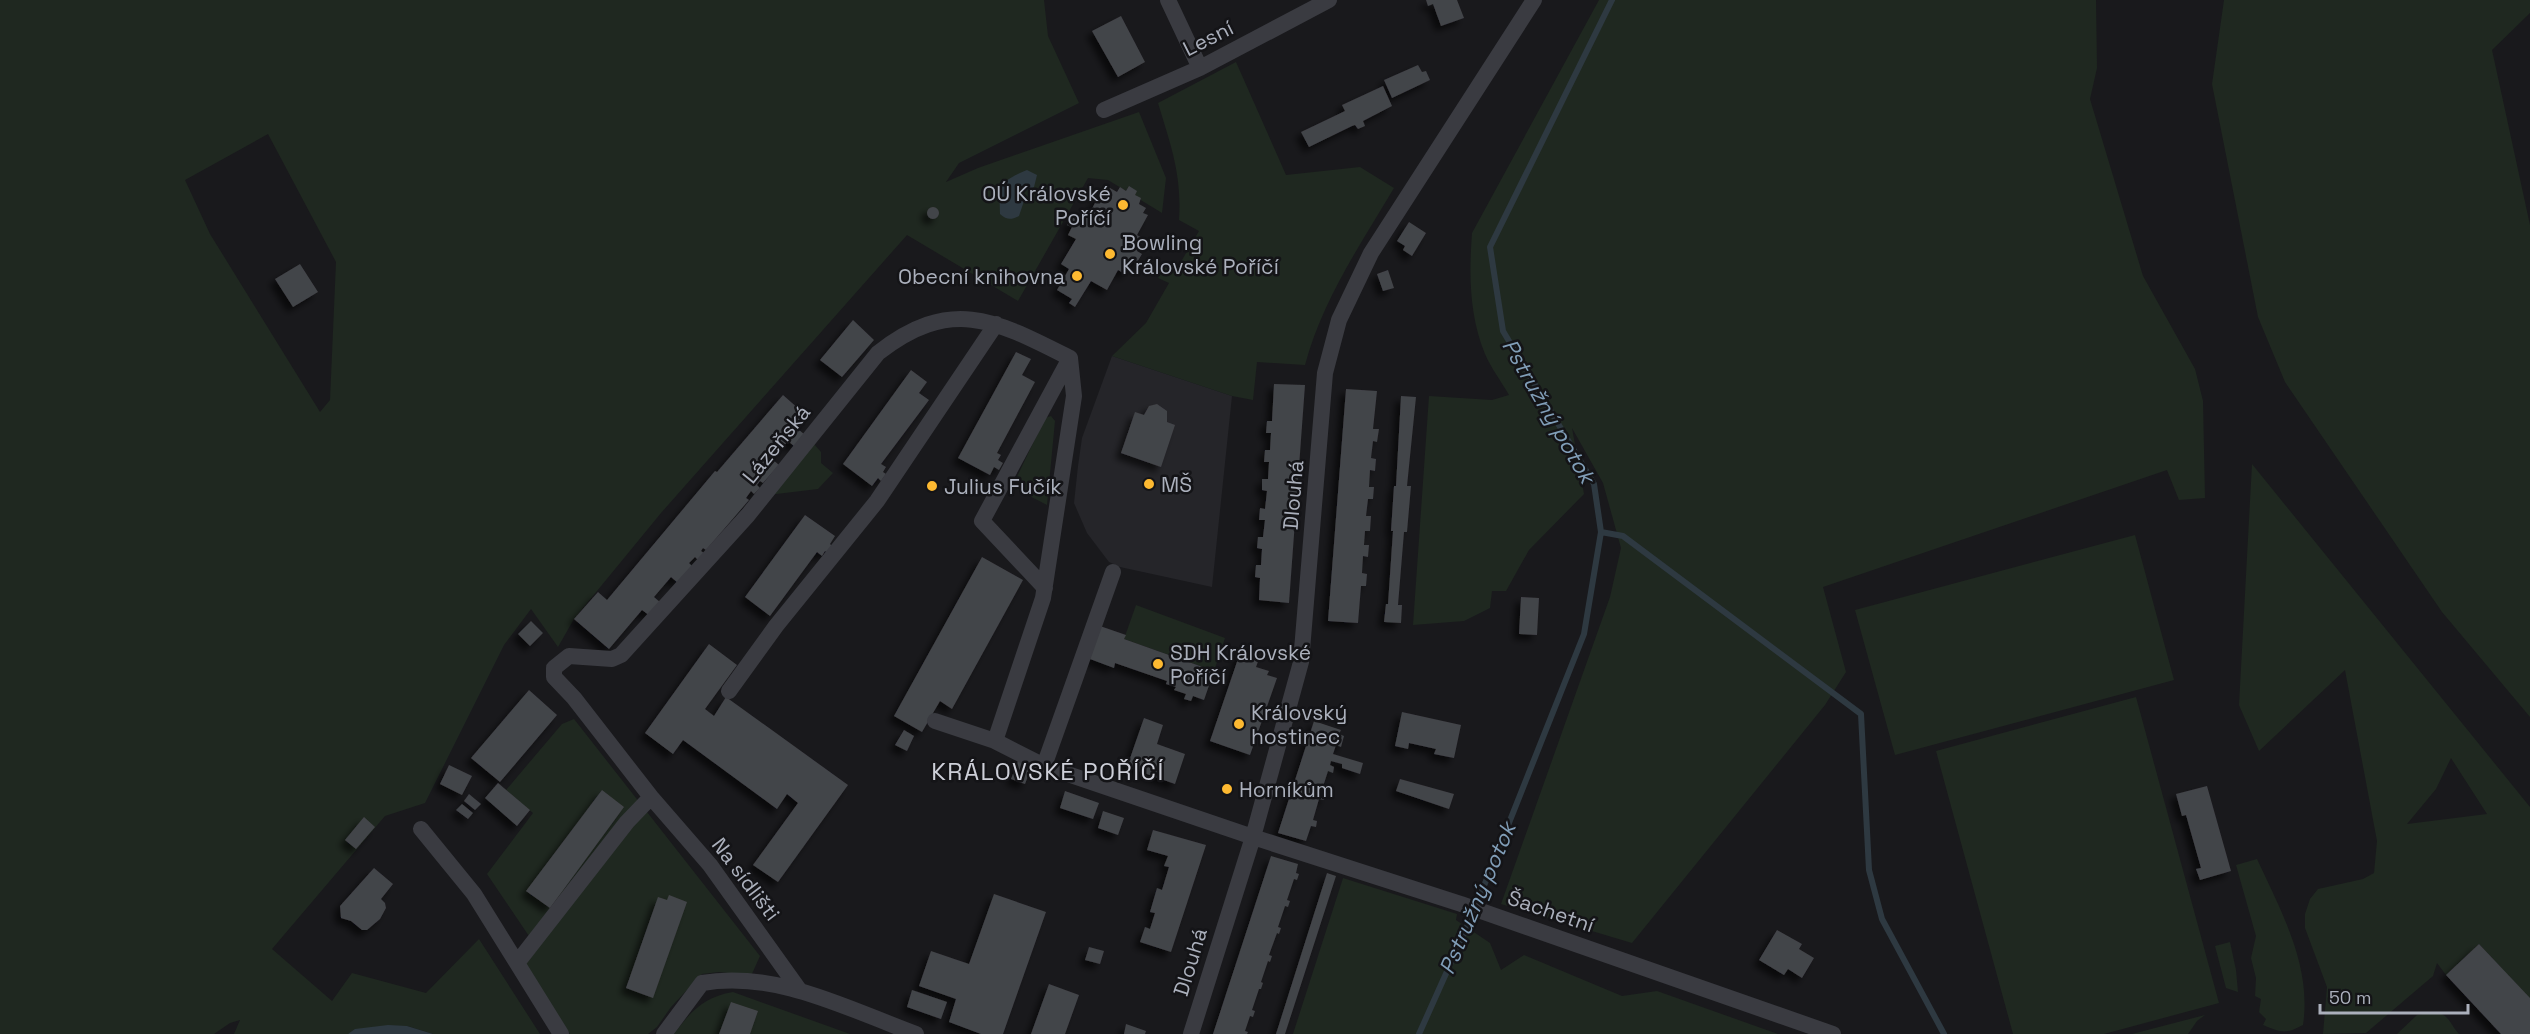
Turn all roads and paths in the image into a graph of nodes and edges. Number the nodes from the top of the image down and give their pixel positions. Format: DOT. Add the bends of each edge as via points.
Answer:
graph roads {
  1 [pos="1168,0"];
  2 [pos="1329,0"];
  3 [pos="1534,0"];
  4 [pos="1200,68"];
  5 [pos="1104,110"];
  6 [pos="996,324"];
  7 [pos="1070,358"];
  8 [pos="1113,572"];
  9 [pos="1045,588"];
  10 [pos="554,677"];
  11 [pos="729,691"];
  12 [pos="935,721"];
  13 [pos="995,741"];
  14 [pos="1044,766"];
  15 [pos="651,796"];
  16 [pos="421,829"];
  17 [pos="1252,837"];
  18 [pos="517,963"];
  19 [pos="800,991"];
  20 [pos="561,1034"];
  21 [pos="664,1034"];
  22 [pos="916,1034"];
  23 [pos="1191,1034"];
  24 [pos="1833,1034"];
  1 -- 4 [label="street"];
  2 -- 4 [label="street, Lesní"];
  3 -- 17 [label="street, Dlouhá" via="1371,253 1339,320 1325,373 1301,662"];
  4 -- 5 [label="street, Lesní"];
  6 -- 7 [label="street, Lázeňská"];
  6 -- 10 [label="street, Lázeňská" via="982,319 940,320 916,328 878,353 748,515 621,655 612,659 569,656 554,668"];
  6 -- 11 [label="street" via="877,501"];
  7 -- 9 [label="street" via="1074,396"];
  7 -- 9 [label="street" via="982,521"];
  8 -- 14 [label="street"];
  9 -- 13 [label="street"];
  10 -- 15 [label="street, Na sídlišti"];
  12 -- 13 [label="street"];
  13 -- 14 [label="street"];
  14 -- 17 [label="street"];
  15 -- 18 [label="street"];
  15 -- 19 [label="street, Na sídlišti" via="710,866"];
  16 -- 18 [label="street" via="474,894"];
  17 -- 23 [label="street, Dlouhá"];
  17 -- 24 [label="street, Šachetní" via="1461,904"];
  18 -- 20 [label="street"];
  19 -- 21 [label="street" via="780,984 720,980 702,983"];
  19 -- 22 [label="street"];
}
